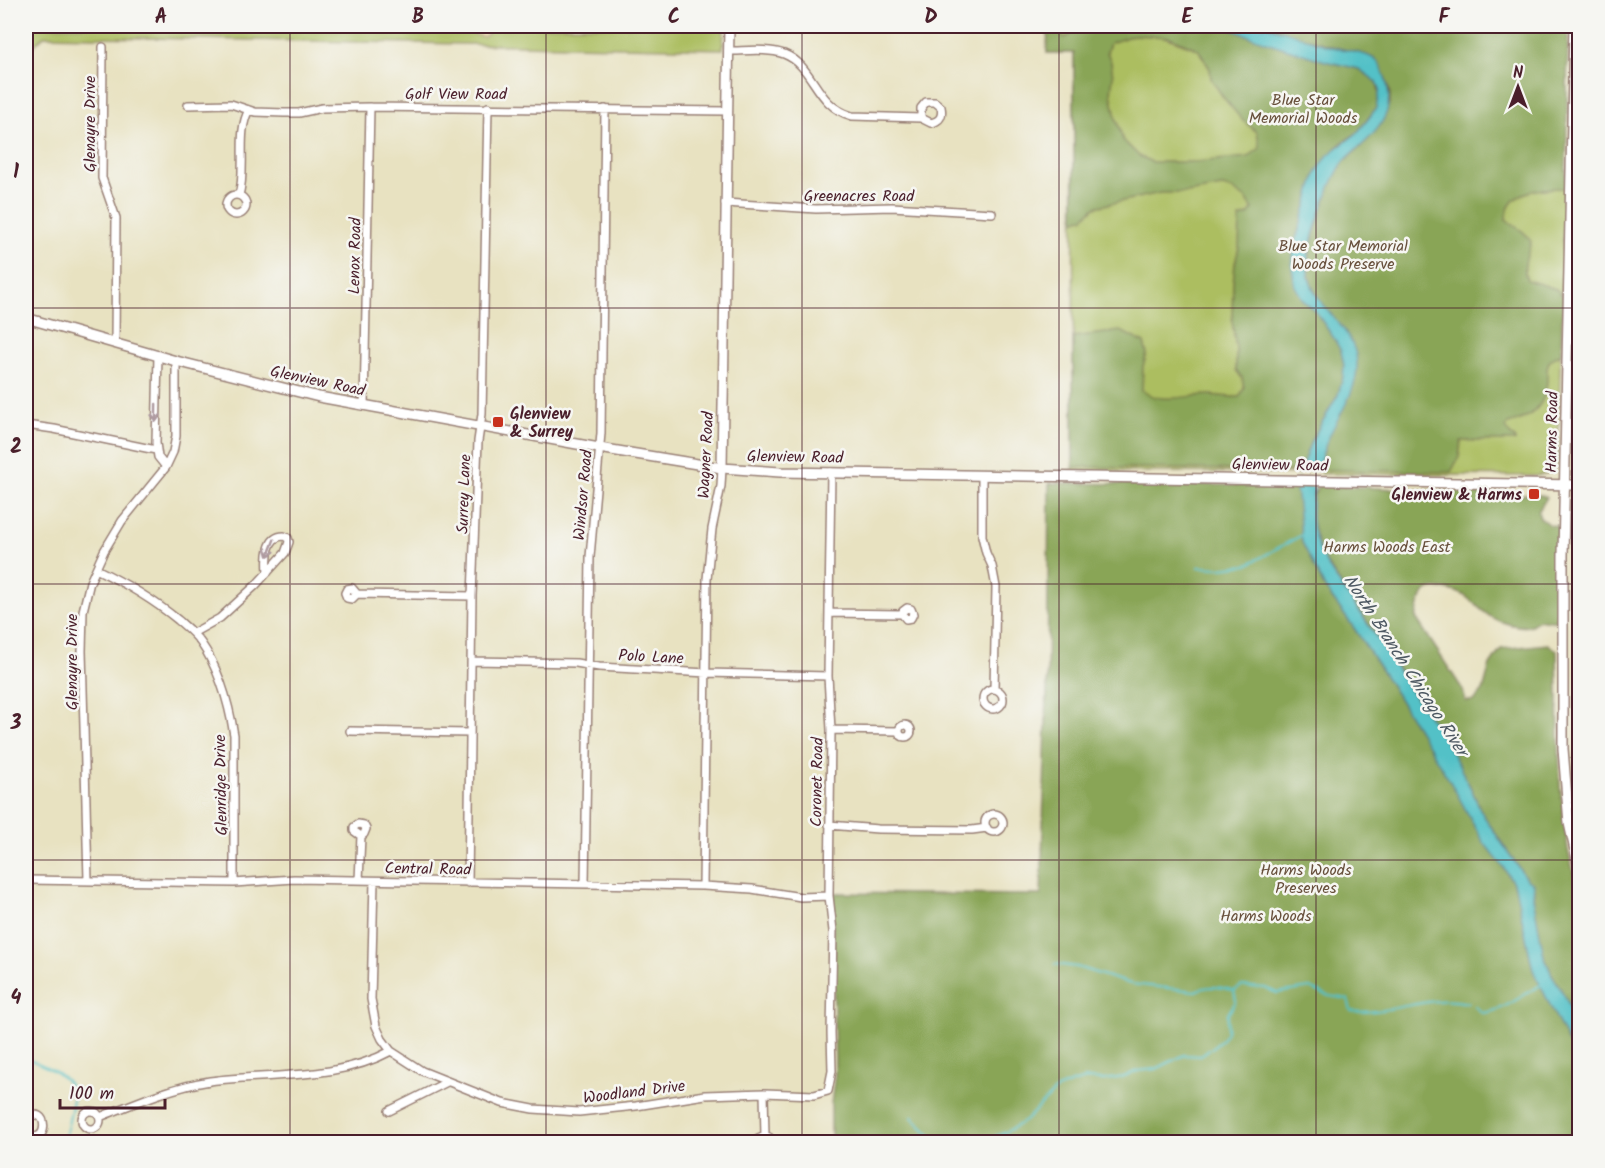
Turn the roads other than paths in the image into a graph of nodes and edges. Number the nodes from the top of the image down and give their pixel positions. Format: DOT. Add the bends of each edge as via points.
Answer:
graph roads {
  1 [pos="729,26"];
  2 [pos="1574,26"];
  3 [pos="103,47"];
  4 [pos="728,51"];
  5 [pos="1576,63"];
  6 [pos="188,105"];
  7 [pos="370,106"];
  8 [pos="488,107"];
  9 [pos="605,109"];
  10 [pos="249,110"];
  11 [pos="727,111"];
  12 [pos="921,117"];
  13 [pos="239,195"];
  14 [pos="725,203"];
  15 [pos="992,213"];
  16 [pos="26,318"];
  17 [pos="115,343"];
  18 [pos="158,355"];
  19 [pos="176,361"];
  20 [pos="364,406"];
  21 [pos="26,426"];
  22 [pos="480,427"];
  23 [pos="599,448"];
  24 [pos="156,450"];
  25 [pos="166,467"];
  26 [pos="722,468"];
  27 [pos="831,472"];
  28 [pos="982,474"];
  29 [pos="1565,484"];
  30 [pos="1580,485"];
  31 [pos="96,569"];
  32 [pos="268,572"];
  33 [pos="357,594"];
  34 [pos="472,596"];
  35 [pos="829,613"];
  36 [pos="902,614"];
  37 [pos="193,633"];
  38 [pos="472,661"];
  39 [pos="588,665"];
  40 [pos="707,673"];
  41 [pos="828,676"];
  42 [pos="994,689"];
  43 [pos="831,730"];
  44 [pos="350,731"];
  45 [pos="898,731"];
  46 [pos="470,733"];
  47 [pos="829,825"];
  48 [pos="987,828"];
  49 [pos="360,836"];
  50 [pos="1580,873"];
  51 [pos="26,879"];
  52 [pos="88,880"];
  53 [pos="359,880"];
  54 [pos="374,881"];
  55 [pos="234,883"];
  56 [pos="468,883"];
  57 [pos="585,884"];
  58 [pos="703,886"];
  59 [pos="829,896"];
  60 [pos="391,1051"];
  61 [pos="447,1082"];
  62 [pos="828,1091"];
  63 [pos="764,1093"];
  64 [pos="389,1111"];
  65 [pos="100,1117"];
  66 [pos="26,1119"];
  67 [pos="26,1133"];
  68 [pos="765,1136"];
  69 [pos="756,1143"];
  70 [pos="774,1143"];
  1 -- 4 [label="main road, Wagner Road"];
  2 -- 5 [label="main road, Harms Road"];
  3 -- 17 [label="street, Glenayre Drive" via="102,178 116,218"];
  4 -- 11 [label="main road, Wagner Road"];
  4 -- 12 [label="street" via="785,55 805,70 827,102 842,113"];
  5 -- 29 [label="main road, Harms Road"];
  6 -- 10 [label="street, Golf View Road" via="231,104"];
  7 -- 8 [label="street, Golf View Road"];
  7 -- 10 [label="street, Golf View Road" via="291,113"];
  7 -- 20 [label="street, Lenox Road"];
  8 -- 9 [label="street, Golf View Road"];
  8 -- 22 [label="street, Surrey Lane"];
  9 -- 11 [label="street, Golf View Road"];
  9 -- 23 [label="street, Windsor Road"];
  10 -- 13 [label="street" via="243,123 243,178"];
  11 -- 14 [label="main road, Wagner Road"];
  14 -- 15 [label="street, Greenacres Road" via="816,210 892,207"];
  14 -- 26 [label="main road, Wagner Road"];
  16 -- 17 [label="main road, Glenview Road"];
  17 -- 18 [label="main road, Glenview Road"];
  18 -- 19 [label="main road, Glenview Road"];
  18 -- 24 [label="street, one-way"];
  19 -- 20 [label="main road, Glenview Road"];
  19 -- 25 [label="street, Glenayre Drive" via="175,444"];
  20 -- 22 [label="main road, Glenview Road"];
  21 -- 24 [label="street"];
  22 -- 23 [label="main road, Glenview Road"];
  22 -- 34 [label="street, Surrey Lane"];
  23 -- 26 [label="main road, Glenview Road"];
  23 -- 39 [label="street, Windsor Road" via="591,539"];
  24 -- 25 [label="street"];
  25 -- 31 [label="street, Glenayre Drive" via="122,521"];
  26 -- 27 [label="main road, Glenview Road"];
  26 -- 40 [label="street, Wagner Road" via="707,579"];
  27 -- 28 [label="main road, Glenview Road"];
  27 -- 35 [label="street, Coronet Road"];
  28 -- 29 [label="main road, Glenview Road"];
  28 -- 42 [label="street" via="981,536 996,587"];
  29 -- 30 [label="main road, Glenview Road"];
  29 -- 50 [label="main road, Harms Road" via="1563,750 1569,823"];
  31 -- 37 [label="street, Glenridge Drive" via="143,593"];
  31 -- 52 [label="street, Glenayre Drive" via="86,595 82,626"];
  32 -- 32 [label="street, one-way" via="288,547 288,538 276,538 270,545"];
  32 -- 37 [label="street" via="226,614"];
  33 -- 34 [label="street"];
  34 -- 38 [label="street, Surrey Lane"];
  35 -- 36 [label="street"];
  35 -- 41 [label="street, Coronet Road"];
  37 -- 55 [label="street, Glenridge Drive" via="218,676 234,735"];
  38 -- 39 [label="street, Polo Lane"];
  38 -- 46 [label="street, Surrey Lane"];
  39 -- 40 [label="street, Polo Lane"];
  39 -- 57 [label="street, Windsor Road"];
  40 -- 41 [label="street, Polo Lane"];
  40 -- 58 [label="street, Wagner Road"];
  41 -- 43 [label="street, Coronet Road"];
  43 -- 45 [label="street"];
  43 -- 47 [label="street, Coronet Road"];
  44 -- 46 [label="street"];
  46 -- 56 [label="street, Surrey Lane"];
  47 -- 48 [label="street" via="878,829"];
  47 -- 59 [label="street, Coronet Road"];
  49 -- 53 [label="street"];
  51 -- 52 [label="street, Central Road"];
  52 -- 55 [label="street, Central Road"];
  53 -- 54 [label="street, Central Road"];
  53 -- 55 [label="street, Central Road"];
  54 -- 56 [label="street, Central Road"];
  54 -- 60 [label="street, Woodland Drive" via="372,999 376,1026"];
  56 -- 57 [label="street, Central Road"];
  57 -- 58 [label="street, Central Road"];
  58 -- 59 [label="street, Central Road" via="801,897"];
  59 -- 62 [label="street, Coronet Road" via="833,932 832,1071"];
  60 -- 61 [label="street, Woodland Drive"];
  60 -- 65 [label="street" via="328,1071 192,1085"];
  61 -- 63 [label="street, Woodland Drive" via="502,1103 558,1112 611,1109 703,1095"];
  61 -- 64 [label="street"];
  62 -- 63 [label="street, Woodland Drive" via="813,1095"];
  63 -- 68 [label="street"];
  66 -- 67 [label="street" via="38,1116 45,1127 36,1136"];
  68 -- 69 [label="street"];
  68 -- 70 [label="street"];
}
